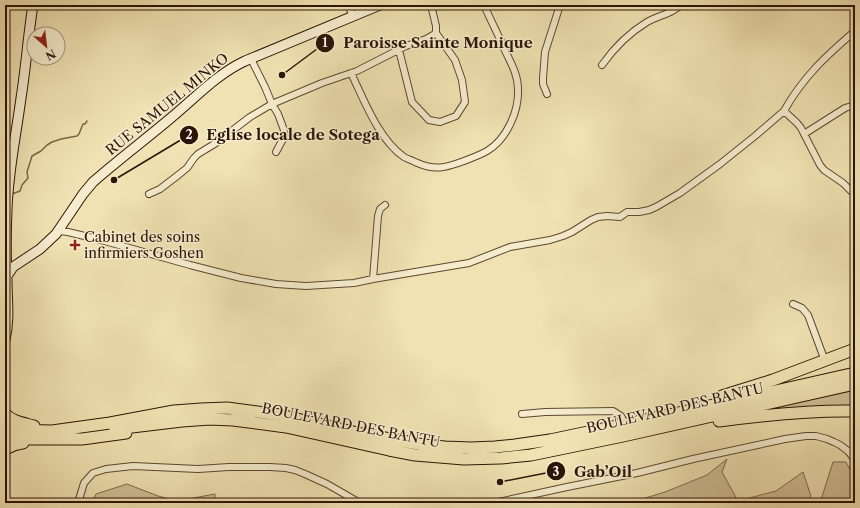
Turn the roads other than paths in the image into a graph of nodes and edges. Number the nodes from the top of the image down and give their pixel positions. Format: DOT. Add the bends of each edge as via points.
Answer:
graph roads {
  1 [pos="33,5"];
  2 [pos="348,5"];
  3 [pos="380,5"];
  4 [pos="430,5"];
  5 [pos="484,5"];
  6 [pos="560,5"];
  7 [pos="681,5"];
  8 [pos="353,16"];
  9 [pos="855,31"];
  10 [pos="436,33"];
  11 [pos="399,50"];
  12 [pos="251,59"];
  13 [pos="602,65"];
  14 [pos="351,73"];
  15 [pos="547,94"];
  16 [pos="272,104"];
  17 [pos="855,105"];
  18 [pos="784,111"];
  19 [pos="804,134"];
  20 [pos="276,152"];
  21 [pos="149,194"];
  22 [pos="855,195"];
  23 [pos="385,206"];
  24 [pos="58,230"];
  25 [pos="6,251"];
  26 [pos="25,259"];
  27 [pos="6,276"];
  28 [pos="373,279"];
  29 [pos="793,304"];
  30 [pos="5,340"];
  31 [pos="855,349"];
  32 [pos="825,361"];
  33 [pos="855,373"];
  34 [pos="855,384"];
  35 [pos="227,408"];
  36 [pos="855,411"];
  37 [pos="5,414"];
  38 [pos="522,414"];
  39 [pos="650,419"];
  40 [pos="625,424"];
  41 [pos="5,425"];
  42 [pos="34,426"];
  43 [pos="5,430"];
  44 [pos="5,436"];
  45 [pos="51,436"];
  46 [pos="623,436"];
  47 [pos="5,439"];
  48 [pos="5,449"];
  49 [pos="855,460"];
  50 [pos="78,503"];
  51 [pos="360,503"];
  52 [pos="494,503"];
  1 -- 25 [label="street" via="7,195"];
  2 -- 8 [label="street"];
  3 -- 8 [label="street, RUE SAMUEL MINKO"];
  4 -- 10 [label="street"];
  5 -- 14 [label="street" via="515,71 518,87 514,116 498,142 488,151 449,166 433,168 404,157 379,129"];
  6 -- 15 [label="street" via="545,52 543,84"];
  7 -- 13 [label="street" via="631,33"];
  8 -- 12 [label="street, RUE SAMUEL MINKO"];
  9 -- 18 [label="street" via="807,77"];
  10 -- 11 [label="street"];
  10 -- 11 [label="street" via="455,60 462,80 465,102 456,116 440,122 429,120 412,102"];
  11 -- 14 [label="street"];
  12 -- 16 [label="street"];
  12 -- 24 [label="street, RUE SAMUEL MINKO" via="220,77 93,182"];
  14 -- 16 [label="street"];
  16 -- 20 [label="street" via="284,130 283,139"];
  16 -- 21 [label="street" via="198,154 187,168 160,189"];
  17 -- 19 [label="street" via="845,108"];
  18 -- 19 [label="street"];
  18 -- 28 [label="street" via="720,164 649,210 626,212 620,217 598,217 563,236 510,247 469,263"];
  19 -- 22 [label="street" via="824,170"];
  23 -- 28 [label="street" via="380,209 378,216"];
  24 -- 26 [label="street, RUE SAMUEL MINKO"];
  24 -- 28 [label="street" via="241,278 276,284 306,286 354,283"];
  25 -- 26 [label="street" via="12,260"];
  25 -- 27 [label="street"];
  26 -- 27 [label="street, RUE SAMUEL MINKO" via="13,267"];
  27 -- 30 [label="street" via="8,326"];
  29 -- 32 [label="street" via="802,308 808,315"];
  31 -- 32 [label="highway"];
  32 -- 39 [label="highway"];
  33 -- 39 [label="highway, BOULEVARD DES BANTU"];
  34 -- 46 [label="highway, BOULEVARD DES BANTU"];
  35 -- 40 [label="highway, BOULEVARD DES BANTU" via="280,415 387,439 446,447 514,445"];
  35 -- 42 [label="highway" via="194,407 138,412"];
  35 -- 45 [label="highway, BOULEVARD DES BANTU" via="174,411"];
  36 -- 46 [label="highway" via="771,414"];
  37 -- 42 [label="highway" via="12,420"];
  38 -- 40 [label="street" via="613,411 621,416"];
  39 -- 40 [label="highway, BOULEVARD DES BANTU"];
  41 -- 42 [label="highway"];
  43 -- 45 [label="highway"];
  44 -- 45 [label="highway"];
  45 -- 46 [label="highway, BOULEVARD DES BANTU" via="69,436 182,421 226,420 286,427 415,455 484,459 553,451"];
  45 -- 47 [label="highway"];
  45 -- 48 [label="highway"];
  49 -- 52 [label="street" via="834,442 816,436 806,436"];
  50 -- 51 [label="street" via="84,483 93,472 106,468 133,466 198,469 286,468 327,484"];
}
